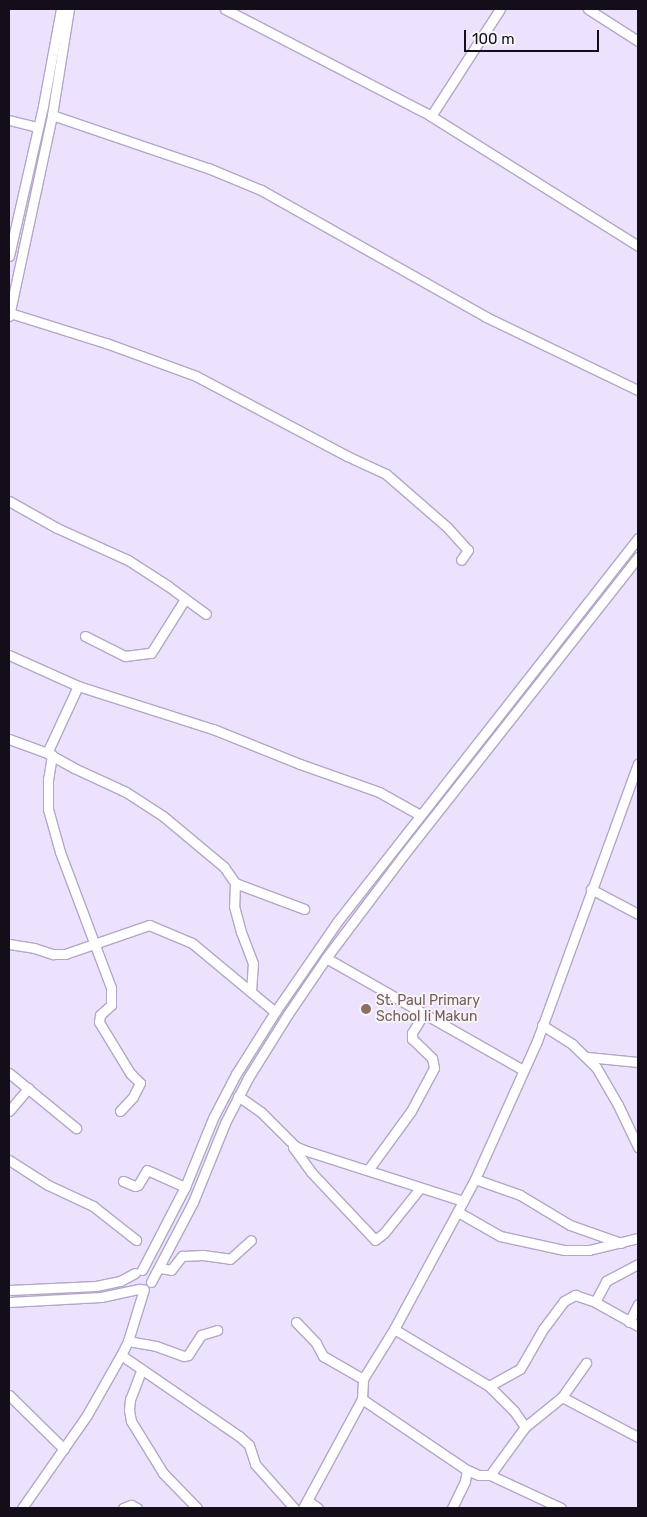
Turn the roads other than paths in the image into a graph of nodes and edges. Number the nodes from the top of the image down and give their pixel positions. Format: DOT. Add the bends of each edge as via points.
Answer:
graph roads {
  1 [pos="61,9"];
  2 [pos="69,9"];
  3 [pos="225,9"];
  4 [pos="500,9"];
  5 [pos="588,9"];
  6 [pos="638,41"];
  7 [pos="52,115"];
  8 [pos="431,116"];
  9 [pos="9,120"];
  10 [pos="38,127"];
  11 [pos="638,246"];
  12 [pos="9,256"];
  13 [pos="9,314"];
  14 [pos="638,390"];
  15 [pos="9,501"];
  16 [pos="638,538"];
  17 [pos="638,557"];
  18 [pos="461,560"];
  19 [pos="185,599"];
  20 [pos="206,614"];
  21 [pos="85,636"];
  22 [pos="9,655"];
  23 [pos="78,686"];
  24 [pos="9,739"];
  25 [pos="49,754"];
  26 [pos="638,764"];
  27 [pos="420,815"];
  28 [pos="235,883"];
  29 [pos="592,889"];
  30 [pos="304,909"];
  31 [pos="638,914"];
  32 [pos="9,944"];
  33 [pos="93,944"];
  34 [pos="326,958"];
  35 [pos="251,990"];
  36 [pos="275,1012"];
  37 [pos="424,1013"];
  38 [pos="542,1026"];
  39 [pos="587,1057"];
  40 [pos="638,1062"];
  41 [pos="523,1070"];
  42 [pos="9,1073"];
  43 [pos="28,1088"];
  44 [pos="238,1096"];
  45 [pos="9,1110"];
  46 [pos="120,1111"];
  47 [pos="76,1128"];
  48 [pos="636,1135"];
  49 [pos="295,1146"];
  50 [pos="638,1148"];
  51 [pos="9,1160"];
  52 [pos="368,1170"];
  53 [pos="475,1179"];
  54 [pos="124,1181"];
  55 [pos="185,1188"];
  56 [pos="420,1188"];
  57 [pos="463,1201"];
  58 [pos="458,1212"];
  59 [pos="638,1238"];
  60 [pos="136,1240"];
  61 [pos="251,1240"];
  62 [pos="621,1244"];
  63 [pos="638,1264"];
  64 [pos="160,1268"];
  65 [pos="138,1272"];
  66 [pos="151,1282"];
  67 [pos="142,1289"];
  68 [pos="9,1290"];
  69 [pos="9,1302"];
  70 [pos="595,1302"];
  71 [pos="638,1304"];
  72 [pos="296,1322"];
  73 [pos="629,1322"];
  74 [pos="638,1326"];
  75 [pos="394,1329"];
  76 [pos="217,1330"];
  77 [pos="128,1341"];
  78 [pos="121,1355"];
  79 [pos="586,1363"];
  80 [pos="142,1371"];
  81 [pos="363,1379"];
  82 [pos="489,1386"];
  83 [pos="9,1395"];
  84 [pos="562,1397"];
  85 [pos="362,1400"];
  86 [pos="526,1427"];
  87 [pos="638,1437"];
  88 [pos="64,1449"];
  89 [pos="467,1470"];
  90 [pos="490,1475"];
  91 [pos="306,1504"];
  92 [pos="22,1508"];
  93 [pos="123,1508"];
  94 [pos="137,1508"];
  95 [pos="197,1508"];
  96 [pos="294,1508"];
  97 [pos="318,1508"];
  98 [pos="452,1508"];
  99 [pos="561,1508"];
  1 -- 10 [label="street"];
  2 -- 7 [label="street"];
  3 -- 8 [label="street"];
  4 -- 8 [label="street"];
  5 -- 6 [label="street"];
  7 -- 13 [label="street"];
  7 -- 14 [label="street" via="208,168 261,190 486,316"];
  8 -- 11 [label="street"];
  9 -- 10 [label="street"];
  10 -- 12 [label="street"];
  13 -- 18 [label="street" via="106,343 196,376 386,474 447,527 468,550"];
  15 -- 19 [label="street" via="57,528 128,560"];
  16 -- 27 [label="street"];
  17 -- 34 [label="street"];
  19 -- 20 [label="street"];
  19 -- 21 [label="street" via="151,653 125,656"];
  22 -- 23 [label="street"];
  23 -- 25 [label="street"];
  23 -- 27 [label="street" via="213,729 379,792"];
  24 -- 25 [label="street"];
  25 -- 28 [label="street" via="126,792 163,816 224,867"];
  25 -- 33 [label="street" via="48,809"];
  26 -- 29 [label="street"];
  27 -- 36 [label="street" via="337,922"];
  28 -- 30 [label="street"];
  28 -- 35 [label="street" via="234,906 253,963"];
  29 -- 31 [label="street"];
  29 -- 38 [label="street"];
  32 -- 33 [label="street" via="53,954 65,954"];
  33 -- 35 [label="street" via="149,925 188,940"];
  33 -- 46 [label="street" via="111,992 110,1009 100,1015 99,1022 130,1073 140,1083"];
  34 -- 37 [label="street"];
  34 -- 44 [label="street"];
  35 -- 36 [label="street"];
  36 -- 55 [label="street" via="213,1118"];
  37 -- 41 [label="street"];
  37 -- 52 [label="street" via="412,1038 432,1058 434,1068 411,1111"];
  38 -- 39 [label="street"];
  38 -- 41 [label="street"];
  39 -- 40 [label="street"];
  39 -- 48 [label="street"];
  41 -- 53 [label="street"];
  42 -- 43 [label="street"];
  43 -- 45 [label="street"];
  43 -- 47 [label="street"];
  44 -- 49 [label="street" via="261,1112"];
  44 -- 64 [label="street" via="216,1141 193,1202"];
  48 -- 50 [label="street"];
  49 -- 52 [label="street"];
  49 -- 56 [label="street" via="311,1172 375,1240"];
  51 -- 60 [label="street" via="48,1186 93,1206"];
  52 -- 56 [label="street"];
  53 -- 57 [label="street"];
  53 -- 62 [label="street" via="520,1195 570,1225"];
  54 -- 55 [label="street" via="138,1185 148,1170"];
  55 -- 65 [label="street"];
  56 -- 57 [label="street"];
  57 -- 58 [label="street"];
  58 -- 62 [label="street" via="500,1236 564,1250 589,1250"];
  58 -- 75 [label="street"];
  59 -- 62 [label="street"];
  61 -- 64 [label="street" via="230,1259 182,1256 171,1270"];
  63 -- 70 [label="street" via="606,1281"];
  64 -- 66 [label="street"];
  65 -- 66 [label="street" via="149,1274"];
  65 -- 67 [label="street" via="133,1283"];
  65 -- 68 [label="street" via="120,1281 96,1286"];
  66 -- 67 [label="street"];
  67 -- 69 [label="street" via="101,1297"];
  67 -- 77 [label="street"];
  70 -- 73 [label="street"];
  70 -- 82 [label="street" via="575,1295 564,1301 520,1369"];
  71 -- 73 [label="street"];
  72 -- 81 [label="street" via="316,1343 323,1356"];
  73 -- 74 [label="street"];
  75 -- 81 [label="street"];
  75 -- 82 [label="street"];
  76 -- 77 [label="street" via="201,1335 184,1356"];
  77 -- 78 [label="street"];
  78 -- 80 [label="street"];
  78 -- 88 [label="street"];
  79 -- 84 [label="street"];
  80 -- 95 [label="street" via="130,1399 131,1421 163,1473"];
  80 -- 96 [label="street" via="239,1436 248,1445 255,1464"];
  81 -- 85 [label="street"];
  82 -- 86 [label="street"];
  83 -- 88 [label="street"];
  84 -- 86 [label="street"];
  84 -- 87 [label="street"];
  85 -- 89 [label="street"];
  85 -- 91 [label="street"];
  86 -- 90 [label="street"];
  88 -- 92 [label="street"];
  89 -- 90 [label="street"];
  89 -- 98 [label="street"];
  90 -- 99 [label="street"];
  91 -- 97 [label="street"];
  93 -- 94 [label="street" via="130,1505"];
}
